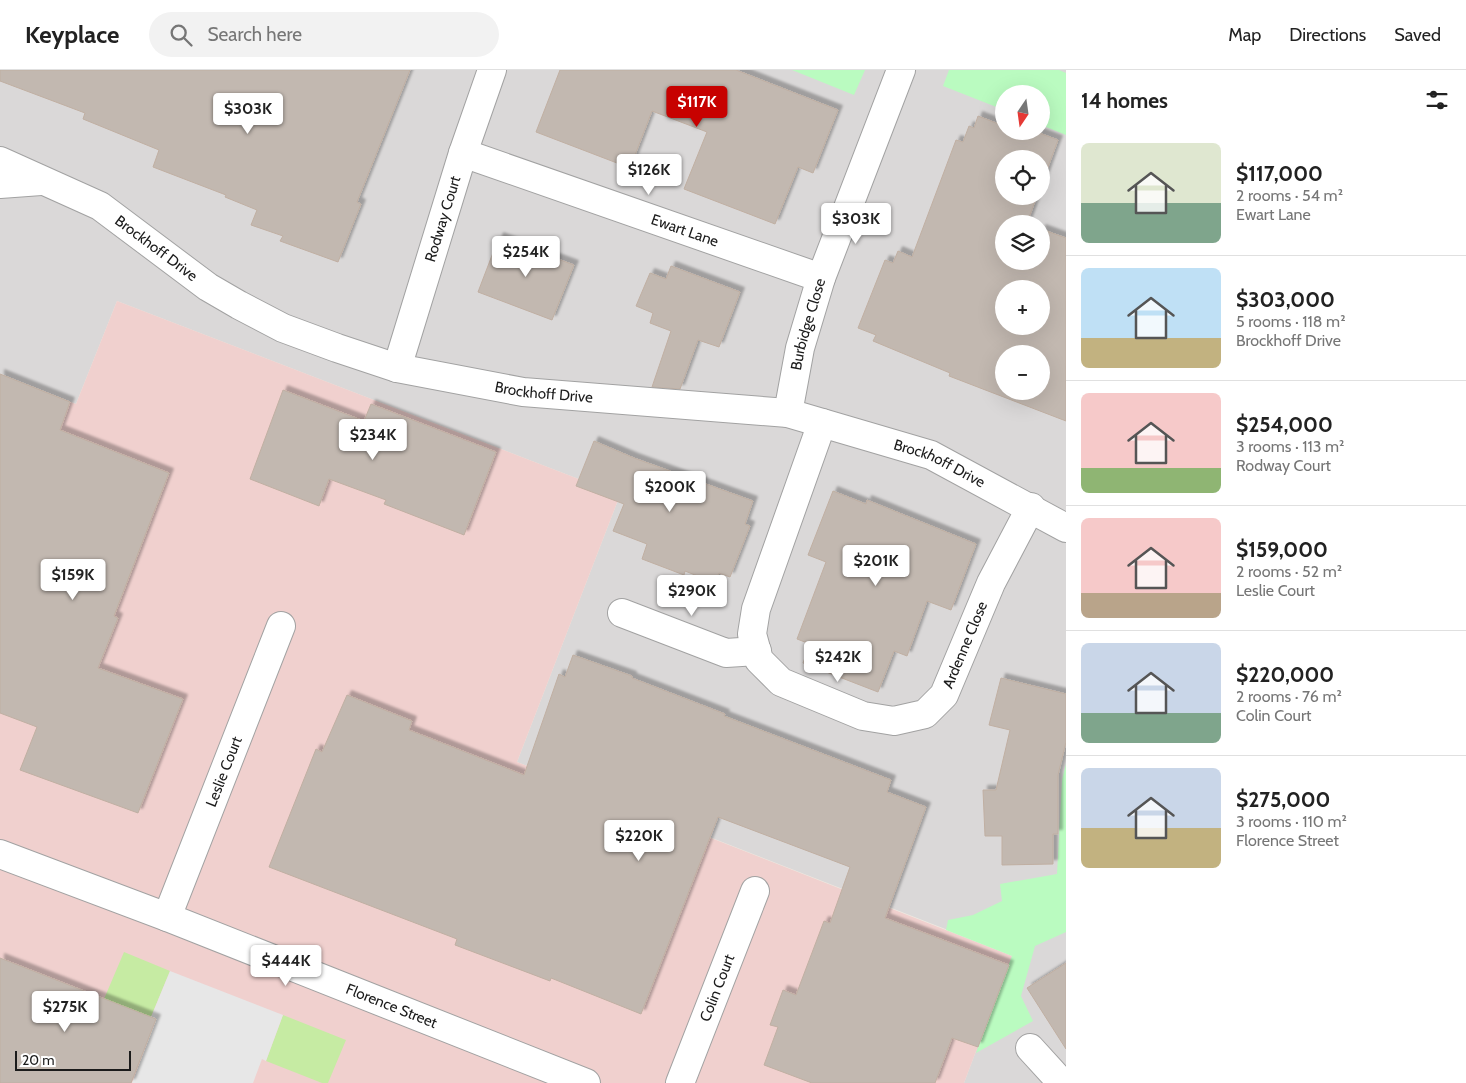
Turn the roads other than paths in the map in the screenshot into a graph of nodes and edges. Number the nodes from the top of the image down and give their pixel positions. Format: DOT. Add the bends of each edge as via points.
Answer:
graph roads {
  1 [pos="492,70"];
  2 [pos="901,70"];
  3 [pos="462,153"];
  4 [pos="0,161"];
  5 [pos="48,181"];
  6 [pos="0,184"];
  7 [pos="821,278"];
  8 [pos="397,368"];
  9 [pos="788,413"];
  10 [pos="822,422"];
  11 [pos="1031,507"];
  12 [pos="1066,528"];
  13 [pos="622,613"];
  14 [pos="282,626"];
  15 [pos="757,651"];
  16 [pos="0,854"];
  17 [pos="754,892"];
  18 [pos="168,917"];
  19 [pos="1030,1048"];
  20 [pos="586,1083"];
  21 [pos="680,1083"];
  22 [pos="1062,1083"];
  1 -- 3 [label="street, Rodway Court"];
  2 -- 7 [label="street, Burbidge Close"];
  3 -- 7 [label="street, Ewart Lane"];
  3 -- 8 [label="street, Rodway Court"];
  4 -- 5 [label="street, Brockhoff Drive"];
  5 -- 6 [label="street, Brockhoff Drive"];
  5 -- 8 [label="street, Brockhoff Drive" via="100,206 208,287 239,305 283,328"];
  7 -- 9 [label="street, Burbidge Close" via="800,348"];
  8 -- 9 [label="street, Brockhoff Drive" via="522,392"];
  9 -- 10 [label="street, Brockhoff Drive"];
  10 -- 11 [label="street, Brockhoff Drive" via="931,455"];
  10 -- 15 [label="street, Ardenne Close" via="756,609 752,634"];
  11 -- 12 [label="street, Brockhoff Drive"];
  11 -- 15 [label="street, Ardenne Close" via="991,584 944,695 925,714 894,721 863,716 781,682 759,660"];
  13 -- 15 [label="street" via="726,653"];
  14 -- 18 [label="street, Leslie Court"];
  16 -- 18 [label="street, Florence Street"];
  17 -- 21 [label="street, Colin Court"];
  18 -- 20 [label="street, Florence Street"];
  19 -- 22 [label="street"];
}
